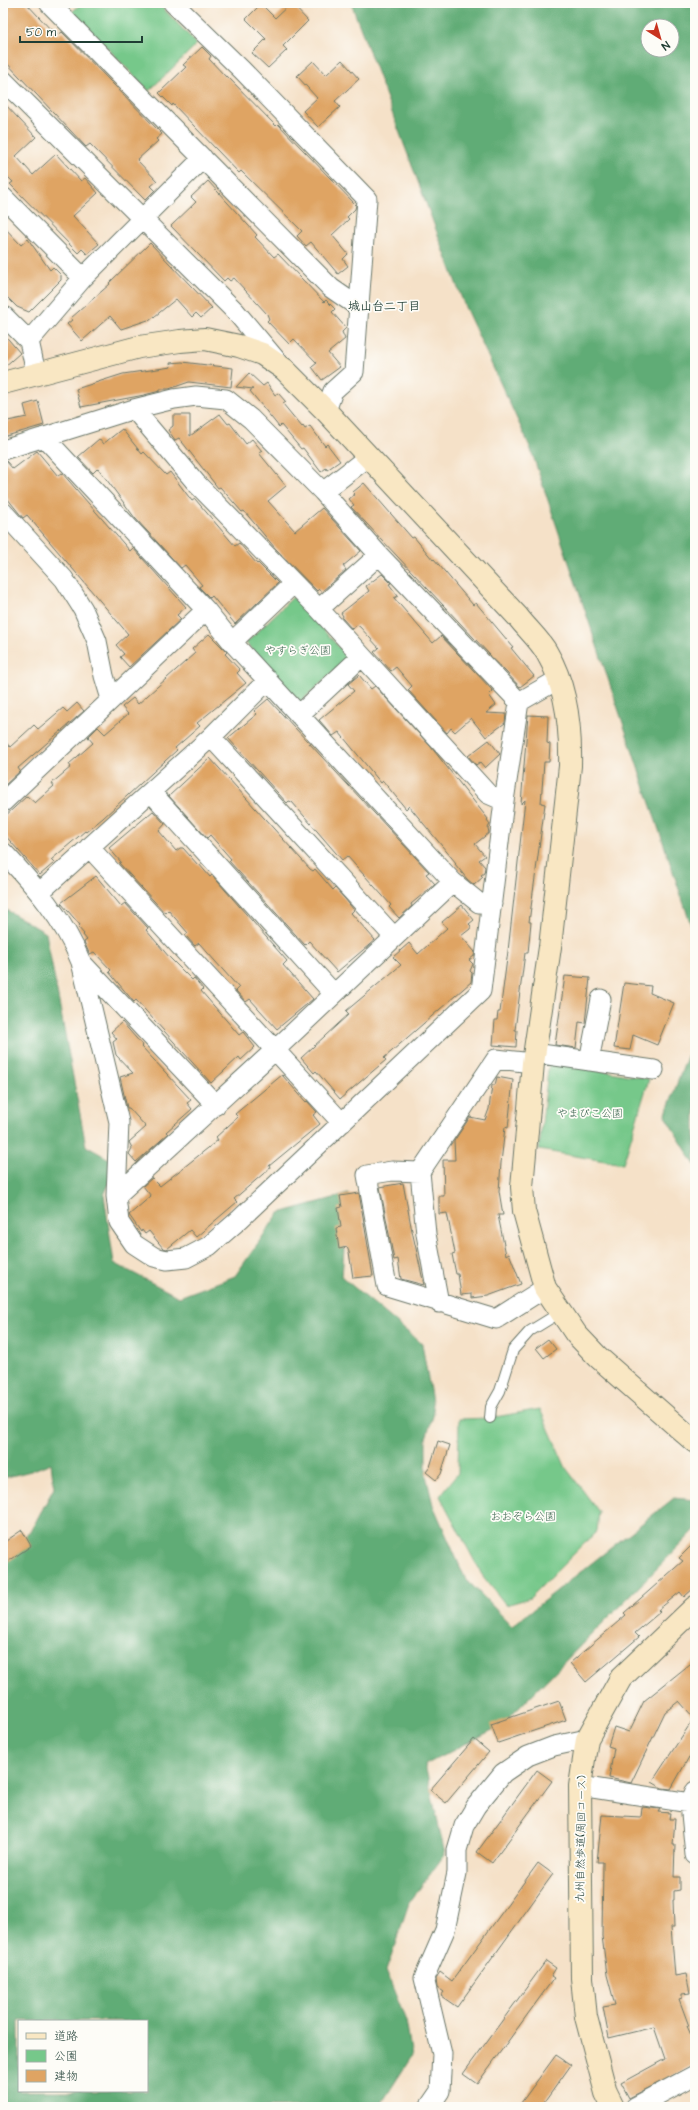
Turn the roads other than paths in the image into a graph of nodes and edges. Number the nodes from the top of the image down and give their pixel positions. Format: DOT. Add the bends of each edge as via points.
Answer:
graph roads {
  1 [pos="173,3"];
  2 [pos="60,7"];
  3 [pos="3,80"];
  4 [pos="203,158"];
  5 [pos="3,197"];
  6 [pos="142,219"];
  7 [pos="83,278"];
  8 [pos="358,306"];
  9 [pos="3,315"];
  10 [pos="29,341"];
  11 [pos="284,369"];
  12 [pos="36,374"];
  13 [pos="3,383"];
  14 [pos="134,409"];
  15 [pos="326,411"];
  16 [pos="44,437"];
  17 [pos="3,450"];
  18 [pos="368,457"];
  19 [pos="323,492"];
  20 [pos="3,512"];
  21 [pos="379,555"];
  22 [pos="293,584"];
  23 [pos="319,609"];
  24 [pos="206,610"];
  25 [pos="232,642"];
  26 [pos="361,657"];
  27 [pos="559,679"];
  28 [pos="268,680"];
  29 [pos="111,699"];
  30 [pos="519,702"];
  31 [pos="299,715"];
  32 [pos="211,737"];
  33 [pos="151,792"];
  34 [pos="504,801"];
  35 [pos="3,802"];
  36 [pos="89,847"];
  37 [pos="3,852"];
  38 [pos="452,882"];
  39 [pos="40,892"];
  40 [pos="492,904"];
  41 [pos="394,937"];
  42 [pos="81,962"];
  43 [pos="334,994"];
  44 [pos="601,999"];
  45 [pos="275,1050"];
  46 [pos="534,1058"];
  47 [pos="589,1061"];
  48 [pos="654,1070"];
  49 [pos="216,1105"];
  50 [pos="342,1123"];
  51 [pos="420,1172"];
  52 [pos="116,1196"];
  53 [pos="545,1288"];
  54 [pos="439,1303"];
  55 [pos="561,1312"];
  56 [pos="490,1418"];
  57 [pos="695,1442"];
  58 [pos="695,1607"];
  59 [pos="587,1739"];
  60 [pos="580,1786"];
  61 [pos="693,1797"];
  62 [pos="695,1855"];
  63 [pos="695,2075"];
  64 [pos="429,2107"];
  65 [pos="613,2107"];
  66 [pos="635,2107"];
  1 -- 8 [label="street" via="367,199"];
  2 -- 4 [label="street"];
  3 -- 6 [label="street"];
  4 -- 6 [label="street"];
  4 -- 8 [label="street" via="331,288"];
  5 -- 7 [label="street"];
  6 -- 7 [label="street"];
  6 -- 11 [label="street" via="236,312"];
  7 -- 10 [label="street"];
  8 -- 15 [label="street" via="354,372 332,391"];
  9 -- 10 [label="street"];
  10 -- 12 [label="street"];
  11 -- 12 [label="street" via="262,354 206,339 139,347"];
  11 -- 15 [label="street"];
  12 -- 13 [label="street"];
  14 -- 16 [label="street"];
  14 -- 19 [label="street" via="196,396 226,399 251,418"];
  14 -- 22 [label="street" via="197,484"];
  15 -- 18 [label="street"];
  16 -- 17 [label="street"];
  16 -- 24 [label="street"];
  18 -- 19 [label="street"];
  18 -- 27 [label="street" via="518,617 547,652"];
  19 -- 21 [label="street"];
  20 -- 29 [label="street" via="64,579 83,608 96,641"];
  21 -- 23 [label="street"];
  21 -- 30 [label="street"];
  22 -- 23 [label="street"];
  22 -- 25 [label="street"];
  23 -- 26 [label="street"];
  24 -- 25 [label="street"];
  24 -- 29 [label="street"];
  25 -- 28 [label="street"];
  26 -- 31 [label="street"];
  26 -- 34 [label="street" via="488,794"];
  27 -- 30 [label="street"];
  27 -- 46 [label="street" via="569,715 570,766 550,947"];
  28 -- 31 [label="street"];
  28 -- 32 [label="street"];
  29 -- 35 [label="street"];
  30 -- 34 [label="street"];
  31 -- 38 [label="street"];
  32 -- 33 [label="street"];
  32 -- 41 [label="street"];
  33 -- 36 [label="street"];
  33 -- 43 [label="street"];
  34 -- 40 [label="street"];
  36 -- 39 [label="street"];
  36 -- 45 [label="street"];
  37 -- 39 [label="street"];
  38 -- 40 [label="street" via="480,903"];
  38 -- 41 [label="street"];
  39 -- 42 [label="street" via="73,943"];
  40 -- 50 [label="street" via="481,991"];
  41 -- 43 [label="street"];
  42 -- 49 [label="street"];
  42 -- 52 [label="street" via="119,1122"];
  43 -- 45 [label="street"];
  44 -- 47 [label="street"];
  45 -- 49 [label="street"];
  45 -- 50 [label="street"];
  46 -- 47 [label="street"];
  46 -- 51 [label="street" via="496,1059"];
  46 -- 53 [label="street" via="522,1187 524,1210"];
  47 -- 48 [label="street"];
  49 -- 52 [label="street"];
  50 -- 52 [label="street" via="209,1246 186,1258 167,1260 154,1256 134,1244 119,1222"];
  51 -- 54 [label="street" via="426,1234"];
  51 -- 54 [label="street" via="392,1171 367,1175 387,1286"];
  53 -- 54 [label="street" via="496,1319"];
  53 -- 55 [label="street"];
  55 -- 56 [label="lane" via="530,1331 513,1350 500,1391 491,1406"];
  55 -- 57 [label="street" via="576,1334 598,1357"];
  58 -- 59 [label="street, 九州自然歩道(周回コース)" via="621,1678"];
  59 -- 60 [label="street, 九州自然歩道(周回コース)"];
  59 -- 64 [label="street" via="554,1746 528,1756 504,1773 476,1806 464,1826 457,1850 457,1873 445,1930 424,1978 442,2054 440,2091"];
  60 -- 61 [label="street"];
  60 -- 65 [label="street, 九州自然歩道(周回コース)" via="582,1978 586,2017 606,2093"];
  61 -- 62 [label="street"];
  63 -- 66 [label="street"];
}
